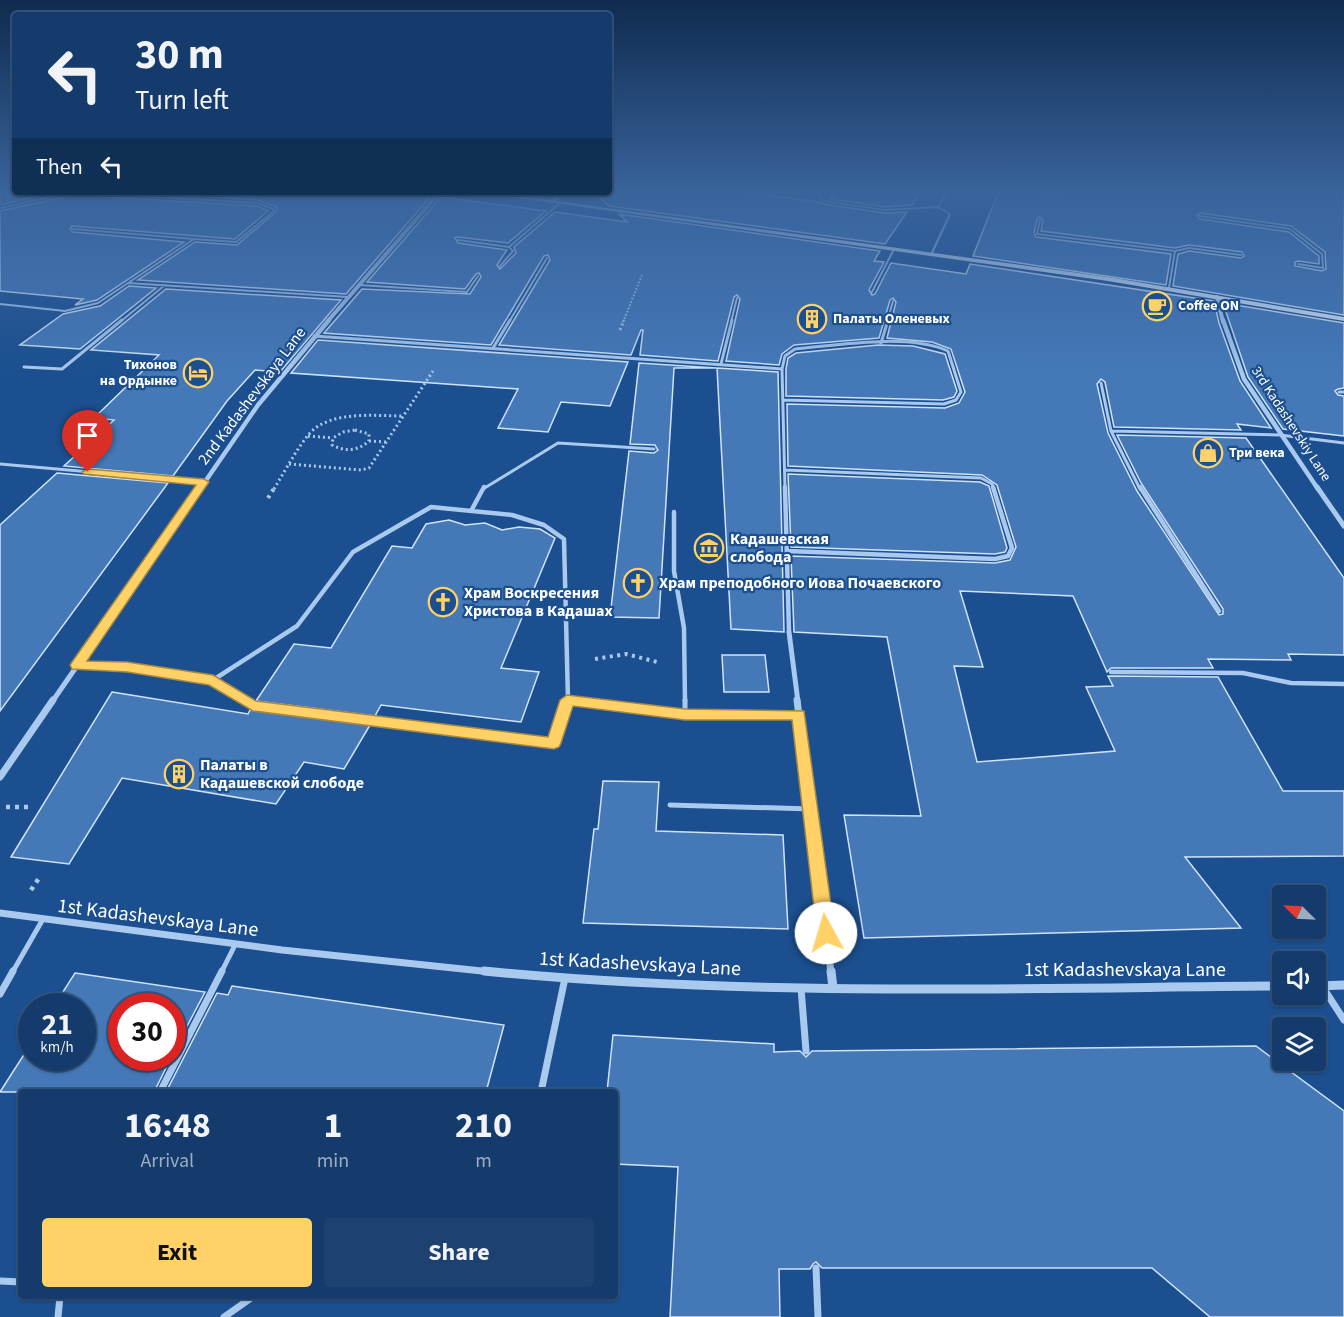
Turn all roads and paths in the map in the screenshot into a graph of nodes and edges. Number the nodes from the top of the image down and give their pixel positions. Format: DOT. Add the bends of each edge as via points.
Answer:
graph roads {
  1 [pos="175,251"];
  2 [pos="388,251"];
  3 [pos="513,251"];
  4 [pos="893,251"];
  5 [pos="909,251"];
  6 [pos="933,251"];
  7 [pos="1175,251"];
  8 [pos="1214,251"];
  9 [pos="1319,251"];
  10 [pos="931,255"];
  11 [pos="1240,255"];
  12 [pos="547,258"];
  13 [pos="1298,264"];
  14 [pos="500,266"];
  15 [pos="642,275"];
  16 [pos="477,276"];
  17 [pos="128,283"];
  18 [pos="165,285"];
  19 [pos="358,285"];
  20 [pos="1169,288"];
  21 [pos="872,292"];
  22 [pos="348,297"];
  23 [pos="1217,297"];
  24 [pos="737,298"];
  25 [pos="893,301"];
  26 [pos="0,303"];
  27 [pos="1344,319"];
  28 [pos="314,336"];
  29 [pos="881,343"];
  30 [pos="450,346"];
  31 [pos="493,348"];
  32 [pos="609,357"];
  33 [pos="721,364"];
  34 [pos="24,367"];
  35 [pos="782,369"];
  36 [pos="1101,384"];
  37 [pos="1339,392"];
  38 [pos="1344,392"];
  39 [pos="783,400"];
  40 [pos="403,416"];
  41 [pos="1111,430"];
  42 [pos="1280,435"];
  43 [pos="308,436"];
  44 [pos="333,438"];
  45 [pos="369,441"];
  46 [pos="386,442"];
  47 [pos="1344,442"];
  48 [pos="654,449"];
  49 [pos="0,464"];
  50 [pos="289,464"];
  51 [pos="785,470"];
  52 [pos="204,482"];
  53 [pos="268,498"];
  54 [pos="471,511"];
  55 [pos="674,512"];
  56 [pos="1344,526"];
  57 [pos="787,551"];
  58 [pos="1219,611"];
  59 [pos="789,632"];
  60 [pos="77,665"];
  61 [pos="1111,672"];
  62 [pos="567,673"];
  63 [pos="213,680"];
  64 [pos="1344,684"];
  65 [pos="685,686"];
  66 [pos="567,700"];
  67 [pos="685,714"];
  68 [pos="799,714"];
  69 [pos="0,777"];
  70 [pos="670,805"];
  71 [pos="2,807"];
  72 [pos="28,807"];
  73 [pos="811,809"];
  74 [pos="0,913"];
  75 [pos="43,919"];
  76 [pos="235,945"];
  77 [pos="565,978"];
  78 [pos="1272,986"];
  79 [pos="1326,986"];
  80 [pos="1344,986"];
  81 [pos="801,988"];
  82 [pos="833,988"];
  83 [pos="0,994"];
  84 [pos="1326,996"];
  85 [pos="1344,1020"];
  86 [pos="806,1051"];
  87 [pos="162,1089"];
  88 [pos="542,1089"];
  89 [pos="816,1269"];
  90 [pos="0,1281"];
  91 [pos="18,1282"];
  92 [pos="60,1299"];
  93 [pos="250,1299"];
  94 [pos="58,1317"];
  95 [pos="224,1317"];
  96 [pos="818,1317"];
  1 -- 17 [label="lane"];
  2 -- 19 [label="street, 2nd Kadashevskaya Lane"];
  3 -- 14 [label="lane"];
  4 -- 21 [label="lane"];
  5 -- 10 [label="main road"];
  6 -- 10 [label="lane"];
  7 -- 20 [label="lane"];
  8 -- 11 [label="lane"];
  9 -- 13 [label="lane" via="1323,268"];
  10 -- 20 [label="main road"];
  12 -- 31 [label="lane"];
  15 -- 32 [label="path"];
  16 -- 19 [label="lane" via="466,292"];
  17 -- 18 [label="lane"];
  17 -- 26 [label="lane" via="98,303 64,311"];
  18 -- 22 [label="lane"];
  18 -- 34 [label="lane" via="62,369"];
  19 -- 22 [label="street, 2nd Kadashevskaya Lane"];
  20 -- 23 [label="main road"];
  22 -- 28 [label="street, 2nd Kadashevskaya Lane"];
  23 -- 27 [label="main road"];
  23 -- 42 [label="street, 3rd Kadashevskiy Lane" via="1218,310 1244,378"];
  24 -- 33 [label="lane"];
  25 -- 29 [label="lane"];
  28 -- 30 [label="lane"];
  28 -- 52 [label="street, 2nd Kadashevskaya Lane" via="258,405"];
  29 -- 35 [label="lane" via="795,350 784,356"];
  29 -- 39 [label="lane" via="932,344 944,348 960,397 944,404"];
  30 -- 31 [label="lane"];
  30 -- 40 [label="path"];
  31 -- 32 [label="lane"];
  32 -- 33 [label="lane"];
  33 -- 35 [label="lane"];
  35 -- 39 [label="lane"];
  36 -- 41 [label="lane"];
  37 -- 38 [label="lane"];
  39 -- 51 [label="lane"];
  40 -- 43 [label="path" via="339,419 320,425"];
  40 -- 46 [label="path"];
  41 -- 42 [label="lane"];
  41 -- 58 [label="lane" via="1144,496"];
  42 -- 47 [label="lane"];
  42 -- 56 [label="street, 3rd Kadashevskiy Lane"];
  43 -- 44 [label="path"];
  43 -- 50 [label="path"];
  44 -- 45 [label="path" via="349,430 361,430 369,434"];
  44 -- 45 [label="path" via="335,448 347,450"];
  45 -- 46 [label="path"];
  46 -- 50 [label="path" via="364,470"];
  48 -- 54 [label="lane" via="558,443 483,488"];
  49 -- 52 [label="lane"];
  50 -- 53 [label="path"];
  51 -- 57 [label="lane"];
  51 -- 57 [label="lane" via="981,478 992,484 1012,548 1008,556 995,560"];
  52 -- 60 [label="street, 2nd Kadashevskaya Lane"];
  54 -- 62 [label="lane" via="522,518 544,525 564,539"];
  54 -- 63 [label="lane" via="431,507 353,552 297,626"];
  55 -- 65 [label="lane" via="674,571 684,628"];
  57 -- 59 [label="lane"];
  59 -- 68 [label="street"];
  60 -- 63 [label="lane" via="127,667"];
  60 -- 69 [label="street, 2nd Kadashevskaya Lane"];
  61 -- 64 [label="lane" via="1243,673 1291,683"];
  62 -- 65 [label="path" via="590,661 628,654 660,664"];
  62 -- 66 [label="lane"];
  63 -- 66 [label="lane" via="253,706 554,743"];
  65 -- 67 [label="lane"];
  66 -- 67 [label="lane"];
  67 -- 68 [label="lane"];
  68 -- 73 [label="street"];
  70 -- 73 [label="lane"];
  71 -- 72 [label="path"];
  73 -- 82 [label="street"];
  74 -- 75 [label="street, 1st Kadashevskaya Lane"];
  75 -- 76 [label="street, 1st Kadashevskaya Lane"];
  75 -- 83 [label="lane"];
  76 -- 77 [label="street, 1st Kadashevskaya Lane"];
  76 -- 87 [label="lane"];
  77 -- 81 [label="street, 1st Kadashevskaya Lane"];
  77 -- 88 [label="lane"];
  78 -- 82 [label="street, 1st Kadashevskaya Lane"];
  79 -- 80 [label="street"];
  81 -- 82 [label="street, 1st Kadashevskaya Lane"];
  81 -- 86 [label="lane"];
  84 -- 85 [label="lane"];
  89 -- 96 [label="lane"];
  90 -- 91 [label="lane"];
  92 -- 94 [label="lane"];
  93 -- 95 [label="lane"];
}
